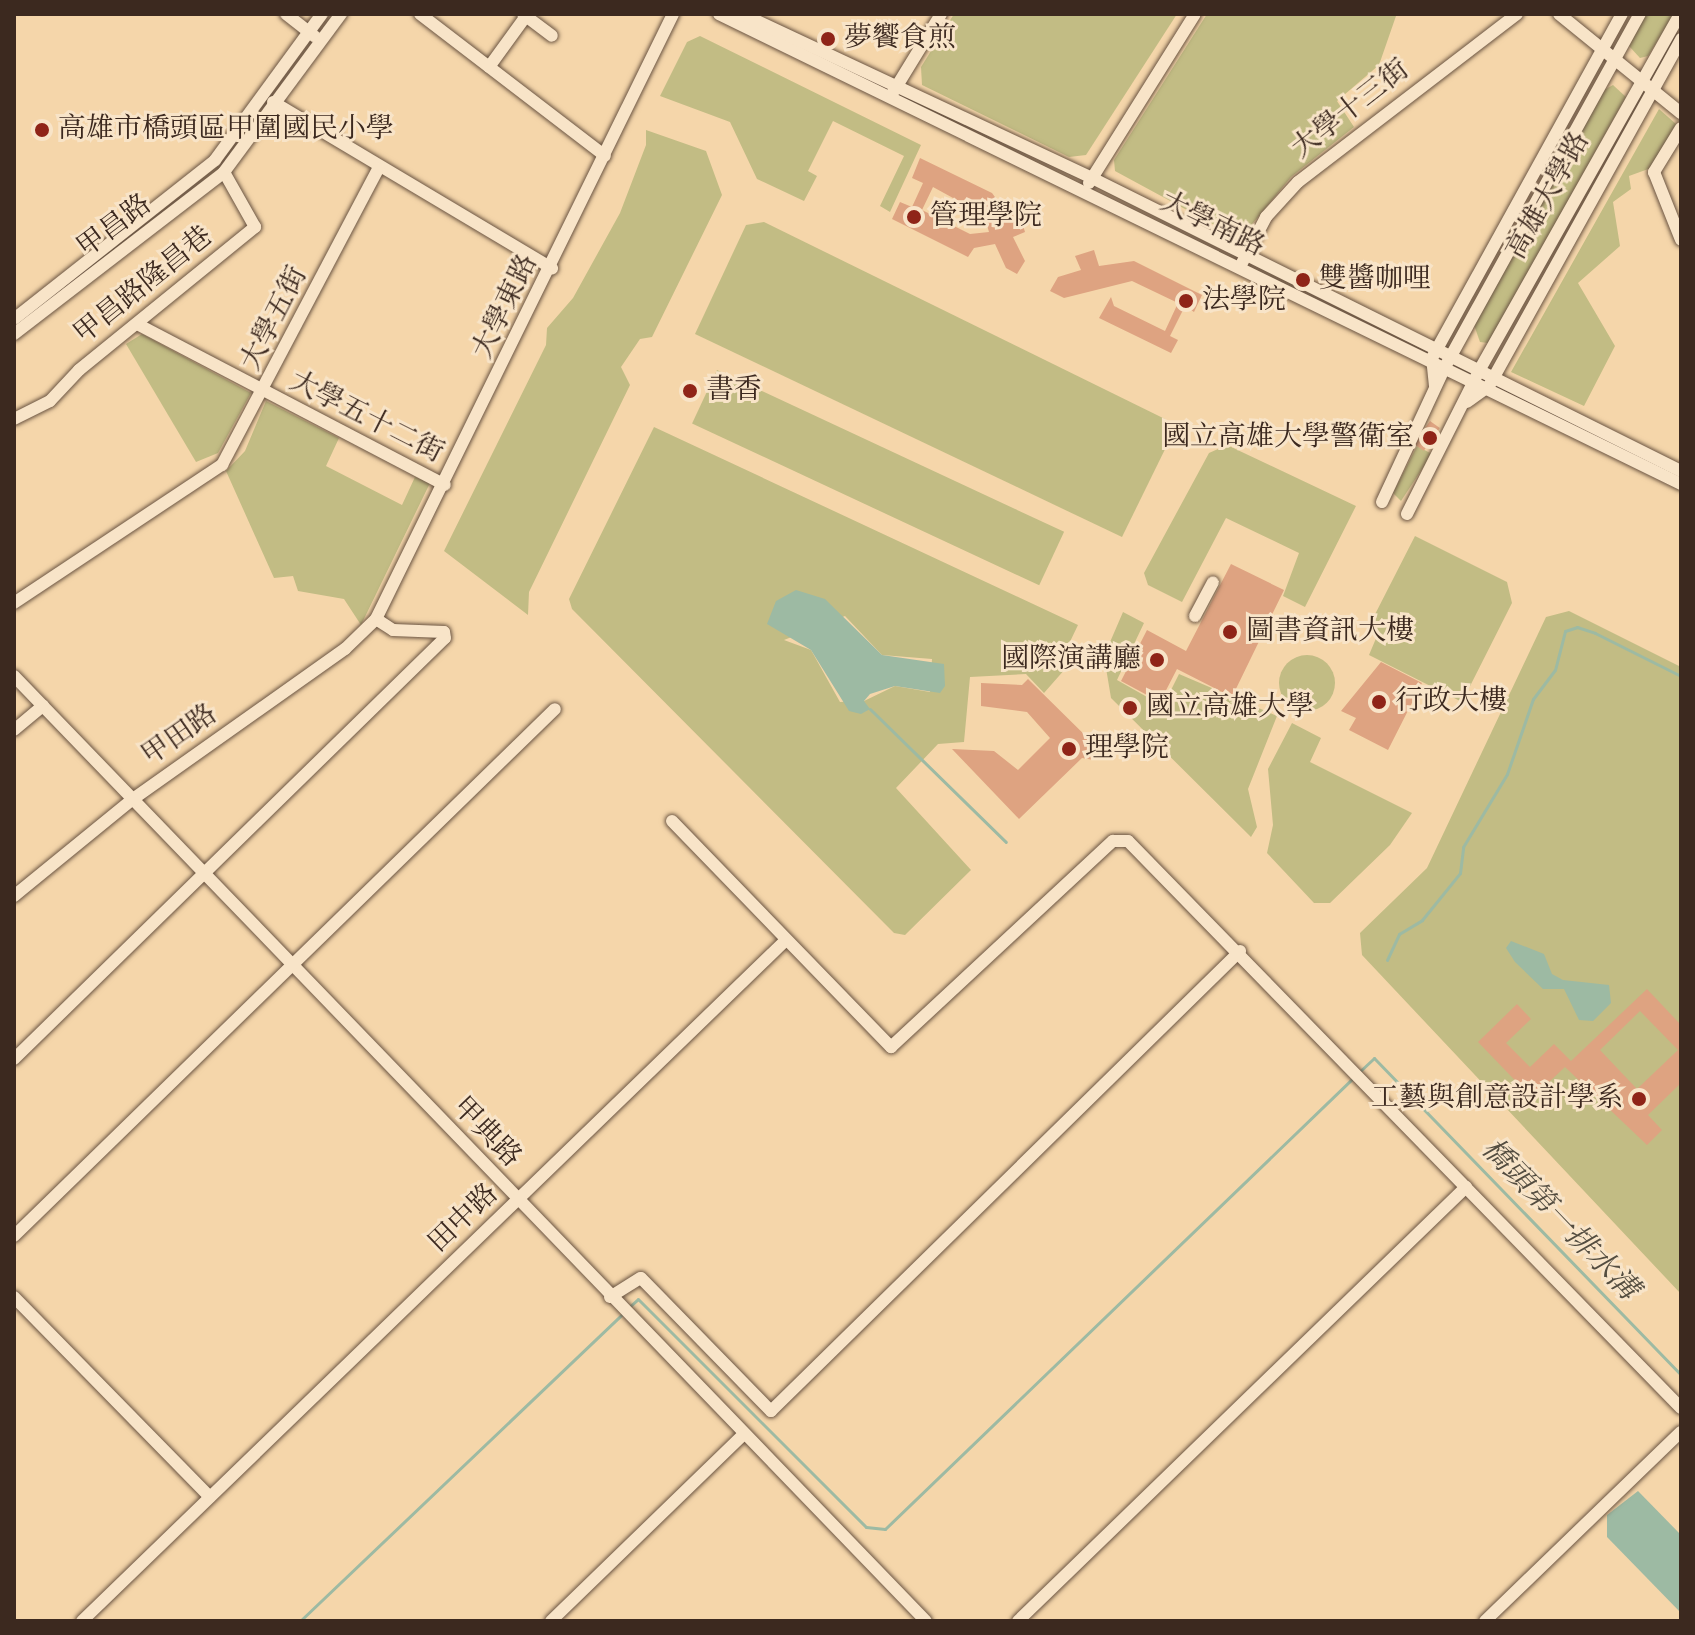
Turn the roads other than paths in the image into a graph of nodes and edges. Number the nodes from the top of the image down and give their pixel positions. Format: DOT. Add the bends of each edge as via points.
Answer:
graph roads {
  1 [pos="286,14"];
  2 [pos="322,14"];
  3 [pos="341,14"];
  4 [pos="420,14"];
  5 [pos="673,14"];
  6 [pos="719,14"];
  7 [pos="742,14"];
  8 [pos="941,14"];
  9 [pos="1195,14"];
  10 [pos="1517,14"];
  11 [pos="1559,14"];
  12 [pos="1622,14"];
  13 [pos="1640,14"];
  14 [pos="1680,14"];
  15 [pos="525,15"];
  16 [pos="309,33"];
  17 [pos="552,36"];
  18 [pos="1681,39"];
  19 [pos="321,41"];
  20 [pos="1601,50"];
  21 [pos="1613,61"];
  22 [pos="489,67"];
  23 [pos="1640,82"];
  24 [pos="1651,91"];
  25 [pos="893,93"];
  26 [pos="265,95"];
  27 [pos="277,104"];
  28 [pos="1681,113"];
  29 [pos="1681,128"];
  30 [pos="605,156"];
  31 [pos="378,169"];
  32 [pos="224,172"];
  33 [pos="1089,184"];
  34 [pos="1681,240"];
  35 [pos="1243,261"];
  36 [pos="552,268"];
  37 [pos="14,319"];
  38 [pos="139,325"];
  39 [pos="14,334"];
  40 [pos="1435,353"];
  41 [pos="1449,360"];
  42 [pos="1478,374"];
  43 [pos="1491,381"];
  44 [pos="1435,387"];
  45 [pos="265,392"];
  46 [pos="1464,403"];
  47 [pos="14,419"];
  48 [pos="1681,471"];
  49 [pos="1681,484"];
  50 [pos="445,485"];
  51 [pos="1382,502"];
  52 [pos="1407,514"];
  53 [pos="1213,582"];
  54 [pos="14,603"];
  55 [pos="1195,616"];
  56 [pos="376,619"];
  57 [pos="14,676"];
  58 [pos="43,706"];
  59 [pos="555,709"];
  60 [pos="14,730"];
  61 [pos="133,799"];
  62 [pos="672,821"];
  63 [pos="206,876"];
  64 [pos="14,896"];
  65 [pos="785,941"];
  66 [pos="1240,951"];
  67 [pos="292,966"];
  68 [pos="14,1059"];
  69 [pos="1466,1187"];
  70 [pos="517,1200"];
  71 [pos="14,1236"];
  72 [pos="14,1297"];
  73 [pos="612,1299"];
  74 [pos="1681,1408"];
  75 [pos="1681,1432"];
  76 [pos="744,1434"];
  77 [pos="210,1497"];
  78 [pos="85,1619"];
  79 [pos="551,1621"];
  80 [pos="926,1621"];
  81 [pos="1018,1621"];
  82 [pos="1485,1621"];
  1 -- 16 [label="street"];
  2 -- 16 [label="street, 甲昌路"];
  3 -- 19 [label="street, 甲昌路"];
  4 -- 22 [label="street"];
  5 -- 30 [label="street, 大學東路"];
  6 -- 25 [label="street, 大學南路"];
  7 -- 25 [label="street, 大學南路"];
  8 -- 25 [label="street"];
  9 -- 33 [label="street"];
  10 -- 35 [label="street, 大學十三街" via="1298,182 1266,217"];
  11 -- 20 [label="street"];
  12 -- 20 [label="street, 高雄大學路"];
  13 -- 21 [label="street, 高雄大學路"];
  14 -- 23 [label="street, 高雄大學路"];
  15 -- 17 [label="street"];
  15 -- 22 [label="street"];
  16 -- 19 [label="street"];
  16 -- 26 [label="street, 甲昌路"];
  18 -- 24 [label="street, 高雄大學路"];
  19 -- 27 [label="street, 甲昌路"];
  20 -- 21 [label="street"];
  20 -- 40 [label="street, 高雄大學路"];
  21 -- 23 [label="street"];
  21 -- 41 [label="street, 高雄大學路"];
  22 -- 30 [label="street"];
  23 -- 24 [label="street"];
  23 -- 42 [label="street, 高雄大學路"];
  24 -- 28 [label="street"];
  24 -- 43 [label="street, 高雄大學路"];
  25 -- 33 [label="street, 大學南路"];
  26 -- 27 [label="street"];
  26 -- 37 [label="street, 甲昌路" via="229,146"];
  27 -- 31 [label="street"];
  27 -- 32 [label="street, 甲昌路"];
  29 -- 34 [label="street" via="1654,172"];
  30 -- 36 [label="street, 大學東路"];
  31 -- 36 [label="street"];
  31 -- 45 [label="street, 大學五街"];
  32 -- 38 [label="street, 甲昌路隆昌巷" via="255,227"];
  32 -- 39 [label="street, 甲昌路"];
  33 -- 35 [label="street, 大學南路"];
  35 -- 40 [label="street, 大學南路"];
  36 -- 50 [label="street, 大學東路"];
  38 -- 45 [label="street, 大學五十二街"];
  38 -- 47 [label="street, 甲昌路隆昌巷" via="79,370 50,401"];
  40 -- 41 [label="street, 大學南路"];
  40 -- 44 [label="street"];
  41 -- 42 [label="street, 大學南路"];
  41 -- 44 [label="street, 高雄大學路"];
  42 -- 43 [label="street, 大學南路"];
  42 -- 46 [label="street, 高雄大學路"];
  43 -- 46 [label="street, 高雄大學路"];
  43 -- 48 [label="street, 大學南路"];
  43 -- 49 [label="street, 大學南路"];
  44 -- 51 [label="street, 高雄大學路"];
  45 -- 50 [label="street, 大學五十二街"];
  45 -- 54 [label="street, 大學五街" via="222,465 198,476"];
  46 -- 52 [label="street, 高雄大學路"];
  50 -- 56 [label="street, 大學東路"];
  53 -- 55 [label="street"];
  56 -- 61 [label="street, 甲田路" via="345,649"];
  56 -- 63 [label="street" via="393,630 444,632 445,638"];
  57 -- 58 [label="street, 甲典路"];
  58 -- 60 [label="street"];
  58 -- 61 [label="street, 甲典路"];
  59 -- 67 [label="street"];
  61 -- 63 [label="street, 甲典路"];
  61 -- 64 [label="street, 甲田路"];
  62 -- 65 [label="street"];
  63 -- 67 [label="street, 甲典路"];
  63 -- 68 [label="street"];
  65 -- 66 [label="street" via="885,1045 898,1046 1121,839"];
  65 -- 70 [label="street, 田中路"];
  66 -- 69 [label="street"];
  66 -- 73 [label="street" via="771,1411 641,1278"];
  67 -- 70 [label="street, 甲典路"];
  67 -- 71 [label="street"];
  69 -- 74 [label="street"];
  69 -- 81 [label="street"];
  70 -- 73 [label="street, 甲典路"];
  70 -- 77 [label="street, 田中路"];
  72 -- 77 [label="street"];
  73 -- 76 [label="street, 甲典路"];
  75 -- 82 [label="street"];
  76 -- 79 [label="street"];
  76 -- 80 [label="street, 甲典路"];
  77 -- 78 [label="street, 田中路"];
}
